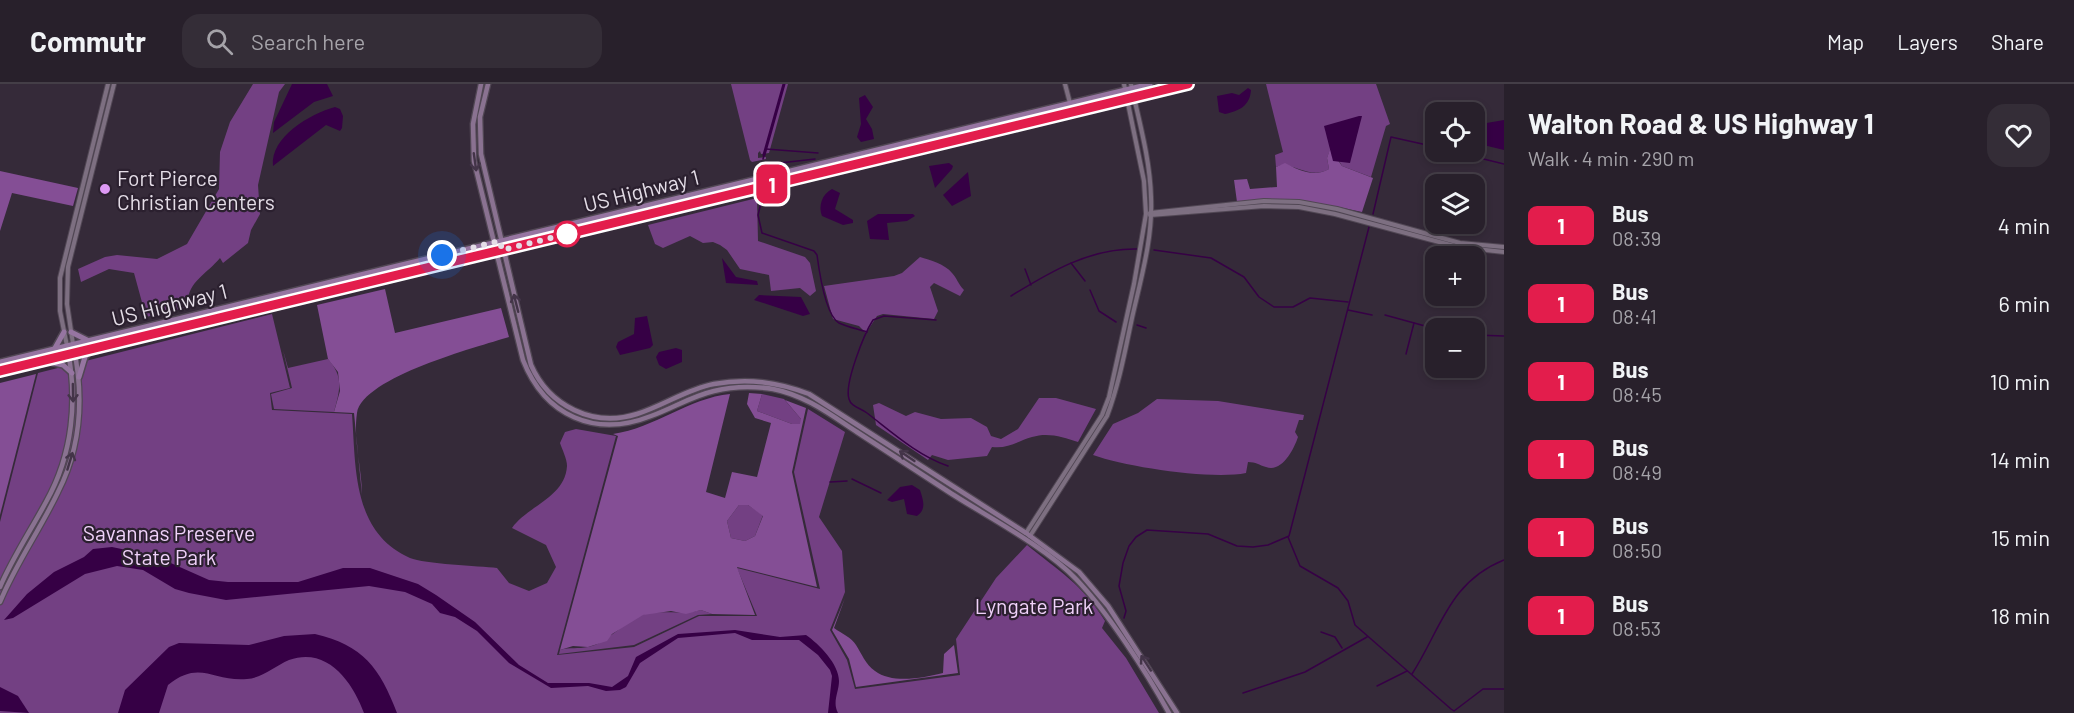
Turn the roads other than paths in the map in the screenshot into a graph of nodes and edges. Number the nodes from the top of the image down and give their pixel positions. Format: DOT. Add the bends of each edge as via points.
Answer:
graph roads {
  1 [pos="108,84"];
  2 [pos="114,84"];
  3 [pos="481,84"];
  4 [pos="488,84"];
  5 [pos="1065,84"];
  6 [pos="1150,84"];
  7 [pos="1188,84"];
  8 [pos="1132,86"];
  9 [pos="1125,87"];
  10 [pos="1131,98"];
  11 [pos="1070,103"];
  12 [pos="963,129"];
  13 [pos="953,140"];
  14 [pos="645,206"];
  15 [pos="1150,214"];
  16 [pos="635,217"];
  17 [pos="500,241"];
  18 [pos="492,243"];
  19 [pos="1504,247"];
  20 [pos="502,250"];
  21 [pos="494,252"];
  22 [pos="1504,252"];
  23 [pos="370,272"];
  24 [pos="358,284"];
  25 [pos="303,289"];
  26 [pos="293,300"];
  27 [pos="64,332"];
  28 [pos="71,332"];
  29 [pos="88,340"];
  30 [pos="70,345"];
  31 [pos="54,349"];
  32 [pos="90,351"];
  33 [pos="72,355"];
  34 [pos="45,361"];
  35 [pos="0,362"];
  36 [pos="0,371"];
  37 [pos="72,373"];
  38 [pos="79,376"];
  39 [pos="1028,535"];
  40 [pos="1024,540"];
  41 [pos="0,587"];
  42 [pos="0,602"];
  43 [pos="1169,713"];
  44 [pos="1177,713"];
  1 -- 27 [label="street" via="62,265 59,295"];
  2 -- 28 [label="street" via="68,267 66,299"];
  3 -- 18 [label="main road, one-way" via="473,147"];
  4 -- 17 [label="main road" via="480,117 481,154"];
  5 -- 11 [label="street"];
  6 -- 8 [label="main road, US Highway 1"];
  7 -- 10 [label="main road, US Highway 1"];
  8 -- 9 [label="main road, US Highway 1"];
  8 -- 10 [label="street"];
  9 -- 10 [label="street"];
  9 -- 11 [label="main road, US Highway 1"];
  10 -- 13 [label="main road, US Highway 1"];
  10 -- 15 [label="street"];
  11 -- 12 [label="main road, US Highway 1"];
  12 -- 13 [label="main road"];
  12 -- 14 [label="main road, US Highway 1"];
  13 -- 16 [label="main road, US Highway 1"];
  14 -- 16 [label="main road"];
  14 -- 17 [label="main road, US Highway 1"];
  15 -- 19 [label="street" via="1264,201 1299,202 1460,243"];
  15 -- 22 [label="street" via="1299,207 1458,248"];
  15 -- 39 [label="street" via="1144,264 1111,406 1095,437"];
  16 -- 20 [label="main road, US Highway 1"];
  17 -- 18 [label="main road, US Highway 1"];
  17 -- 20 [label="main road"];
  18 -- 21 [label="main road"];
  18 -- 23 [label="main road, US Highway 1"];
  20 -- 21 [label="main road, US Highway 1"];
  39 -- 20 [label="main road, one-way" via="824,403 778,384 749,380 712,384 636,415 619,418 589,416 570,409 550,393 531,364"];
  21 -- 24 [label="main road, US Highway 1"];
  21 -- 40 [label="main road" via="530,377 544,397 566,414 587,422 619,424 720,390 747,387 786,393 838,419"];
  23 -- 24 [label="main road"];
  23 -- 25 [label="main road, US Highway 1"];
  24 -- 26 [label="main road, US Highway 1"];
  25 -- 26 [label="main road"];
  25 -- 29 [label="main road, US Highway 1"];
  26 -- 32 [label="main road, US Highway 1"];
  27 -- 30 [label="street"];
  27 -- 31 [label="main road"];
  28 -- 29 [label="main road"];
  28 -- 30 [label="street"];
  29 -- 30 [label="main road, US Highway 1"];
  30 -- 31 [label="main road, US Highway 1"];
  30 -- 33 [label="main road"];
  31 -- 35 [label="main road, US Highway 1"];
  32 -- 33 [label="main road, US Highway 1"];
  32 -- 38 [label="main road"];
  33 -- 34 [label="main road, US Highway 1"];
  33 -- 37 [label="main road"];
  33 -- 38 [label="main road"];
  34 -- 36 [label="main road, US Highway 1"];
  34 -- 37 [label="main road" via="63,365"];
  37 -- 41 [label="main road, one-way" via="70,430 62,464"];
  42 -- 38 [label="main road, one-way" via="70,463 78,431"];
  39 -- 40 [label="street"];
  44 -- 39 [label="main road, one-way" via="1095,589 1064,560"];
  40 -- 43 [label="main road" via="1059,564 1090,594"];
}
